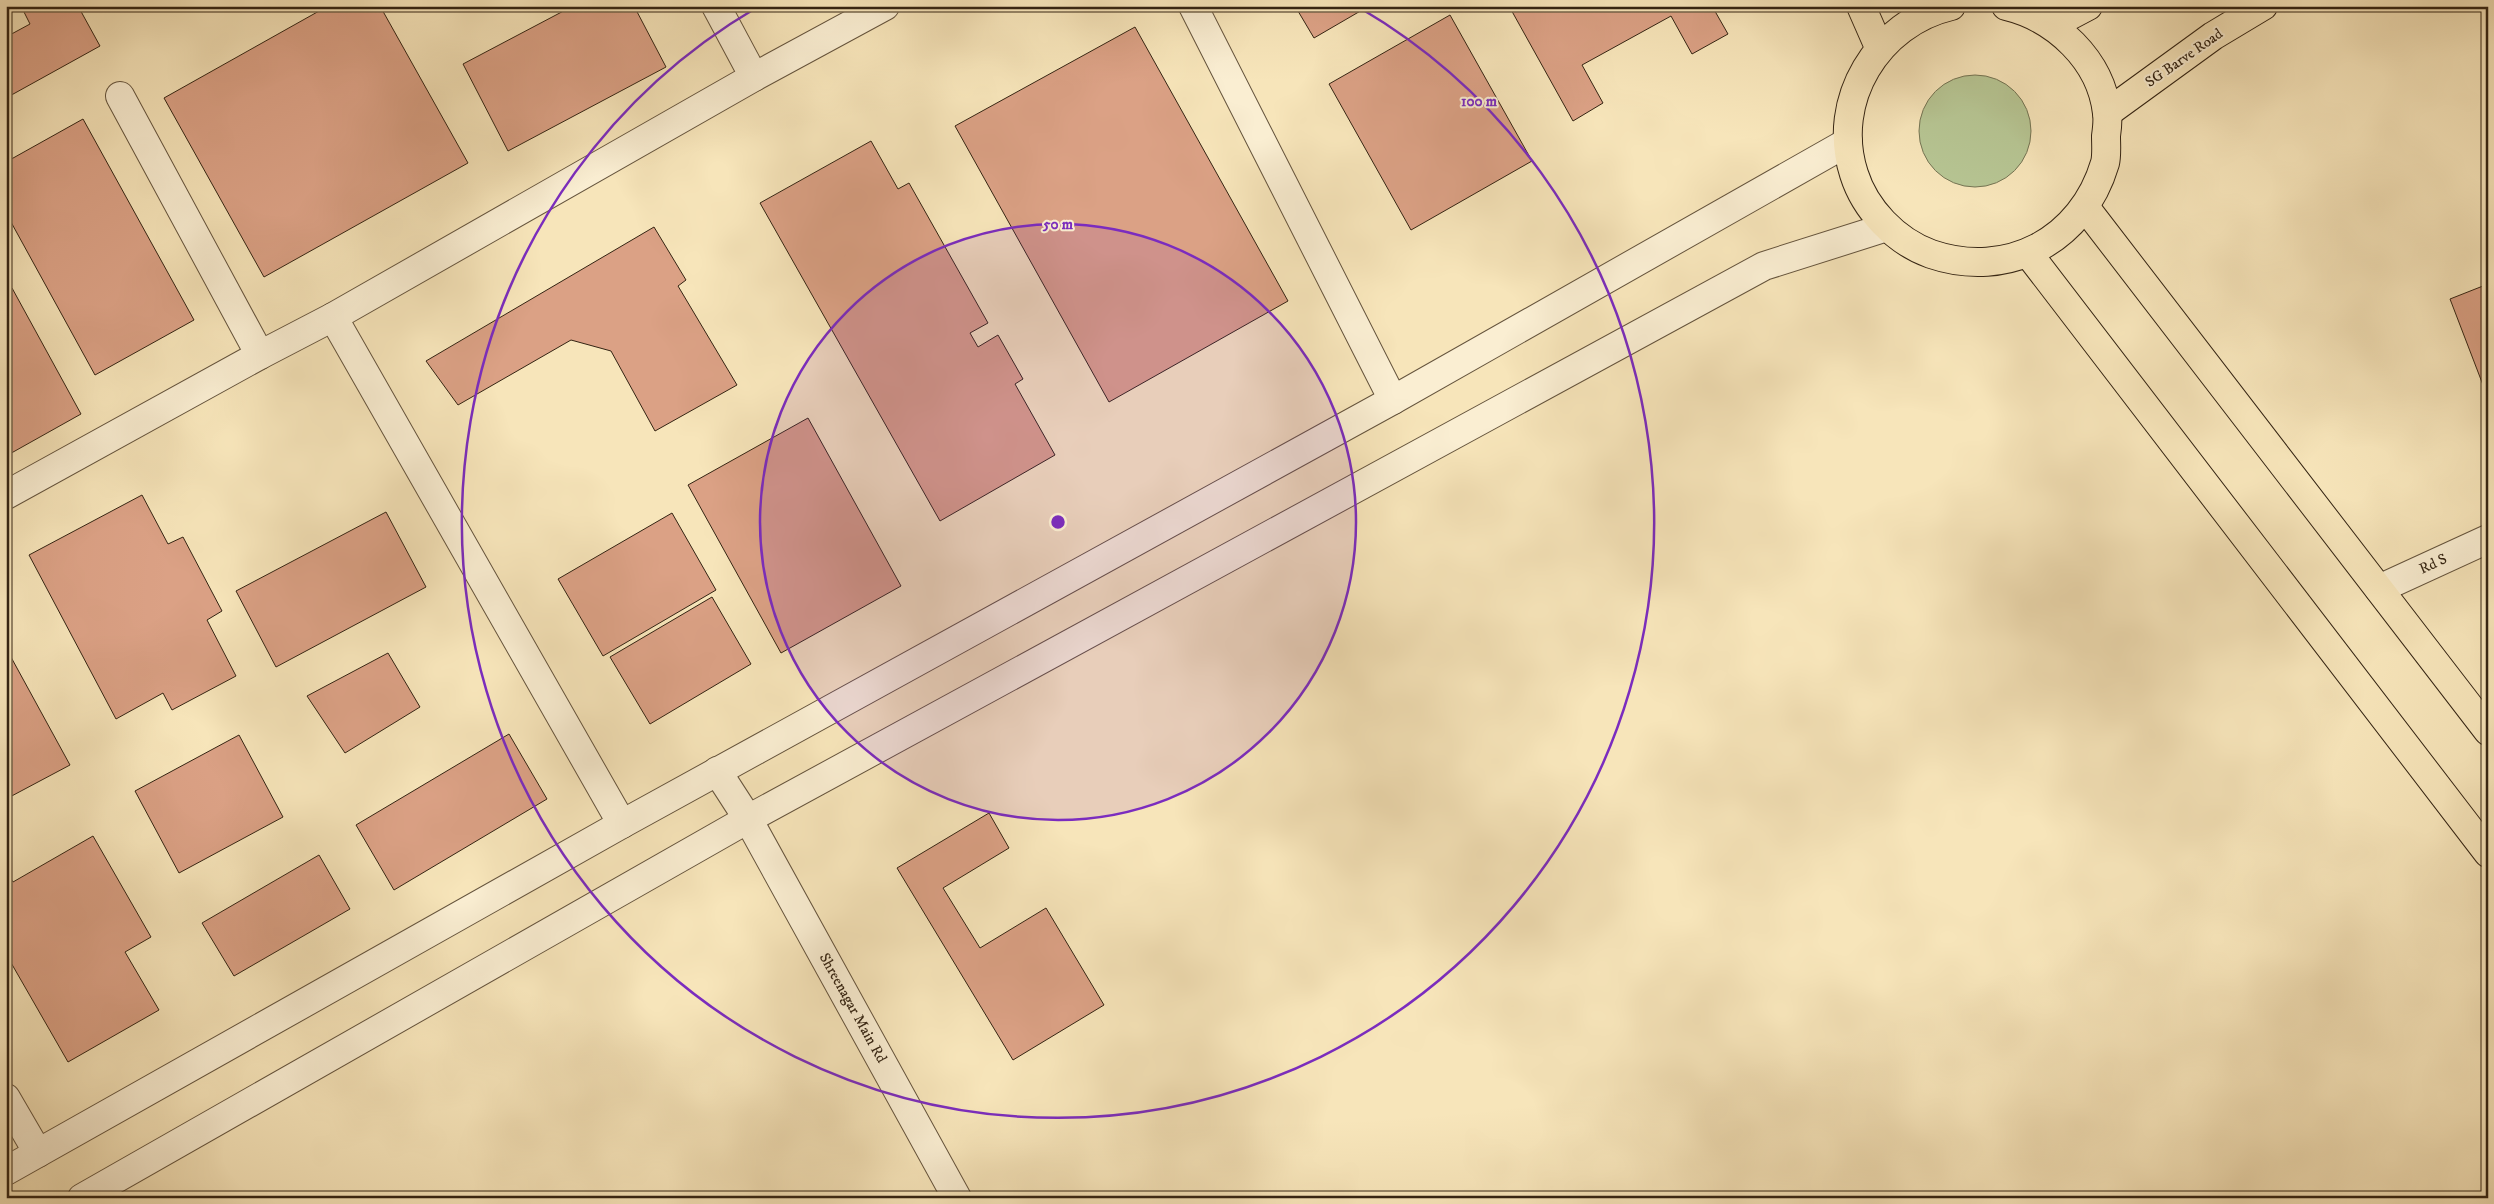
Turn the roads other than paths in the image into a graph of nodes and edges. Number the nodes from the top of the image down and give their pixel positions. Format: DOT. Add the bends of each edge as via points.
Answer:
graph roads {
  1 [pos="716,6"];
  2 [pos="885,6"];
  3 [pos="1194,6"];
  4 [pos="1861,6"];
  5 [pos="1951,6"];
  6 [pos="2006,6"];
  7 [pos="2088,6"];
  8 [pos="2263,6"];
  9 [pos="2052,25"];
  10 [pos="1880,47"];
  11 [pos="754,77"];
  12 [pos="120,96"];
  13 [pos="2107,113"];
  14 [pos="1848,142"];
  15 [pos="2085,207"];
  16 [pos="1887,227"];
  17 [pos="2028,253"];
  18 [pos="333,317"];
  19 [pos="260,355"];
  20 [pos="1393,400"];
  21 [pos="6,495"];
  22 [pos="2488,539"];
  23 [pos="2379,590"];
  24 [pos="2488,732"];
  25 [pos="718,772"];
  26 [pos="748,819"];
  27 [pos="622,824"];
  28 [pos="2488,853"];
  29 [pos="6,1098"];
  30 [pos="38,1153"];
  31 [pos="6,1171"];
  32 [pos="82,1198"];
  33 [pos="957,1198"];
  1 -- 11 [label="street"];
  2 -- 11 [label="street"];
  3 -- 20 [label="street"];
  4 -- 10 [label="main road"];
  5 -- 10 [label="main road" via="1932,11 1903,26"];
  6 -- 9 [label="main road" via="2025,11"];
  7 -- 9 [label="main road"];
  8 -- 13 [label="main road, SG Barve Road" via="2213,36"];
  9 -- 13 [label="main road" via="2079,49 2098,80"];
  10 -- 14 [label="main road" via="1858,84 1850,108"];
  11 -- 18 [label="street"];
  12 -- 19 [label="street"];
  13 -- 15 [label="main road" via="2105,162"];
  14 -- 16 [label="main road" via="1854,174 1867,202"];
  14 -- 20 [label="street"];
  15 -- 17 [label="main road" via="2060,234"];
  15 -- 23 [label="main road"];
  16 -- 17 [label="main road" via="1918,249 1953,261 1991,263"];
  16 -- 26 [label="street" via="1764,266"];
  17 -- 28 [label="main road"];
  18 -- 19 [label="street"];
  18 -- 27 [label="street"];
  19 -- 21 [label="street"];
  20 -- 25 [label="street"];
  22 -- 23 [label="street, Rd S"];
  23 -- 24 [label="main road"];
  25 -- 26 [label="street, Shreenagar Main Rd"];
  25 -- 27 [label="street"];
  26 -- 32 [label="street"];
  26 -- 33 [label="street, Shreenagar Main Rd"];
  27 -- 30 [label="street"];
  29 -- 30 [label="street"];
  30 -- 31 [label="street"];
}
